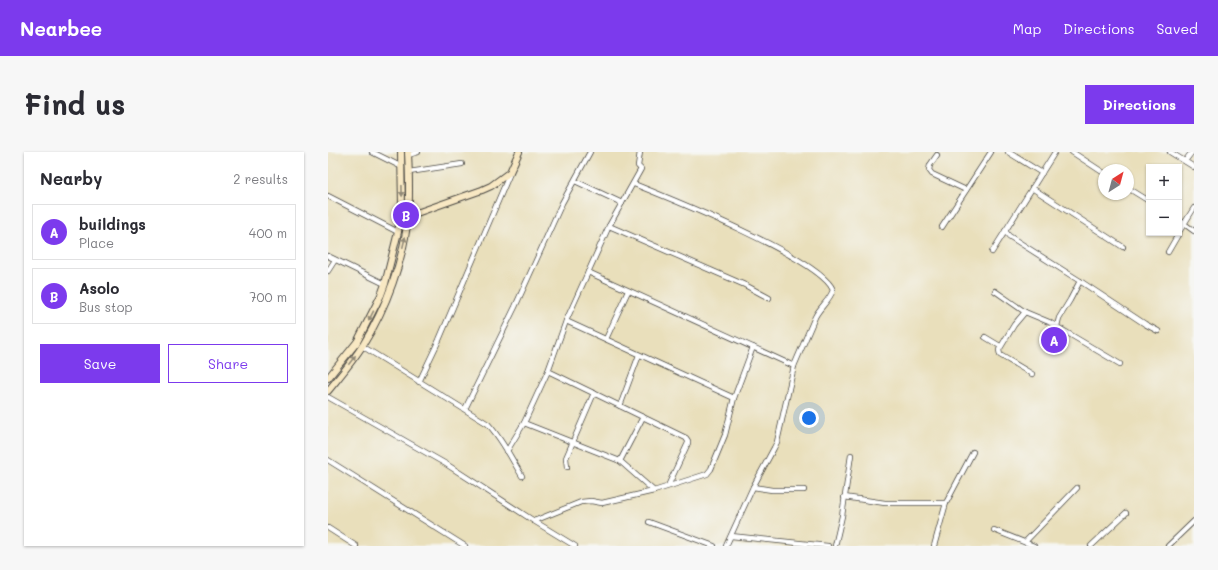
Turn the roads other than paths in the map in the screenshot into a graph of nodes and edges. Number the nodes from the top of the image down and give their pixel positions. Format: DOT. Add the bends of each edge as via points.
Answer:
graph roads {
  1 [pos="372,152"];
  2 [pos="401,152"];
  3 [pos="418,152"];
  4 [pos="519,152"];
  5 [pos="590,152"];
  6 [pos="640,152"];
  7 [pos="991,152"];
  8 [pos="1008,152"];
  9 [pos="1055,152"];
  10 [pos="1072,152"];
  11 [pos="1170,152"];
  12 [pos="1192,152"];
  13 [pos="408,153"];
  14 [pos="937,155"];
  15 [pos="1185,161"];
  16 [pos="462,164"];
  17 [pos="402,167"];
  18 [pos="1194,167"];
  19 [pos="1098,168"];
  20 [pos="409,172"];
  21 [pos="510,172"];
  22 [pos="1042,173"];
  23 [pos="575,181"];
  24 [pos="634,184"];
  25 [pos="1032,188"];
  26 [pos="966,190"];
  27 [pos="1134,192"];
  28 [pos="328,196"];
  29 [pos="1147,200"];
  30 [pos="622,203"];
  31 [pos="1194,208"];
  32 [pos="408,216"];
  33 [pos="1184,224"];
  34 [pos="610,226"];
  35 [pos="942,226"];
  36 [pos="1182,228"];
  37 [pos="1005,231"];
  38 [pos="1194,231"];
  39 [pos="398,232"];
  40 [pos="1177,236"];
  41 [pos="1123,247"];
  42 [pos="992,252"];
  43 [pos="1168,252"];
  44 [pos="328,256"];
  45 [pos="335,260"];
  46 [pos="328,271"];
  47 [pos="588,272"];
  48 [pos="1080,281"];
  49 [pos="385,284"];
  50 [pos="628,291"];
  51 [pos="995,291"];
  52 [pos="769,298"];
  53 [pos="1025,312"];
  54 [pos="1059,318"];
  55 [pos="566,321"];
  56 [pos="1049,322"];
  57 [pos="1057,326"];
  58 [pos="1158,331"];
  59 [pos="985,337"];
  60 [pos="606,339"];
  61 [pos="362,346"];
  62 [pos="1000,346"];
  63 [pos="753,347"];
  64 [pos="639,355"];
  65 [pos="1120,364"];
  66 [pos="794,366"];
  67 [pos="548,371"];
  68 [pos="1032,374"];
  69 [pos="328,378"];
  70 [pos="419,382"];
  71 [pos="328,391"];
  72 [pos="594,393"];
  73 [pos="328,397"];
  74 [pos="734,398"];
  75 [pos="620,406"];
  76 [pos="465,409"];
  77 [pos="643,417"];
  78 [pos="524,422"];
  79 [pos="573,443"];
  80 [pos="508,451"];
  81 [pos="973,452"];
  82 [pos="851,455"];
  83 [pos="328,460"];
  84 [pos="620,462"];
  85 [pos="566,467"];
  86 [pos="522,476"];
  87 [pos="668,486"];
  88 [pos="753,488"];
  89 [pos="1077,488"];
  90 [pos="654,490"];
  91 [pos="804,490"];
  92 [pos="844,497"];
  93 [pos="946,503"];
  94 [pos="1126,513"];
  95 [pos="534,521"];
  96 [pos="650,522"];
  97 [pos="1194,522"];
  98 [pos="328,528"];
  99 [pos="994,530"];
  100 [pos="731,536"];
  101 [pos="1025,542"];
  102 [pos="356,546"];
  103 [pos="465,546"];
  104 [pos="575,546"];
  105 [pos="714,546"];
  106 [pos="726,546"];
  107 [pos="828,546"];
  108 [pos="835,546"];
  109 [pos="934,546"];
  110 [pos="1034,546"];
  111 [pos="1091,546"];
  112 [pos="1168,546"];
  1 -- 17 [label="street"];
  2 -- 17 [label="street"];
  3 -- 13 [label="street"];
  4 -- 21 [label="street"];
  5 -- 23 [label="street"];
  6 -- 24 [label="street" via="638,166 641,169"];
  7 -- 26 [label="street"];
  8 -- 22 [label="street"];
  9 -- 22 [label="street"];
  10 -- 19 [label="street"];
  11 -- 15 [label="street"];
  12 -- 15 [label="street"];
  13 -- 20 [label="street"];
  14 -- 26 [label="street" via="928,170"];
  15 -- 18 [label="street"];
  16 -- 20 [label="street"];
  17 -- 39 [label="street, one-way" via="402,207"];
  20 -- 32 [label="street"];
  21 -- 32 [label="street" via="482,190"];
  21 -- 70 [label="street"];
  22 -- 25 [label="street"];
  23 -- 30 [label="street"];
  23 -- 76 [label="street" via="562,203"];
  24 -- 30 [label="street"];
  24 -- 66 [label="street" via="747,233 804,263 832,286 832,294 819,309"];
  25 -- 37 [label="street"];
  25 -- 41 [label="street"];
  26 -- 35 [label="street"];
  27 -- 29 [label="street"];
  28 -- 39 [label="street"];
  30 -- 34 [label="street"];
  31 -- 33 [label="street"];
  61 -- 32 [label="street, one-way" via="391,286"];
  33 -- 36 [label="street"];
  33 -- 38 [label="street"];
  34 -- 47 [label="street"];
  34 -- 52 [label="street"];
  37 -- 42 [label="street"];
  37 -- 48 [label="street"];
  39 -- 49 [label="street"];
  40 -- 43 [label="street"];
  44 -- 45 [label="street"];
  45 -- 46 [label="street"];
  45 -- 49 [label="street"];
  47 -- 50 [label="street"];
  47 -- 55 [label="street"];
  48 -- 54 [label="street"];
  48 -- 58 [label="street"];
  49 -- 69 [label="street, one-way" via="359,338"];
  50 -- 60 [label="street"];
  50 -- 63 [label="street"];
  51 -- 53 [label="street"];
  53 -- 56 [label="street"];
  53 -- 62 [label="street"];
  54 -- 56 [label="street"];
  54 -- 57 [label="street"];
  55 -- 60 [label="street"];
  55 -- 67 [label="street"];
  56 -- 57 [label="street"];
  57 -- 65 [label="street"];
  59 -- 62 [label="street"];
  60 -- 64 [label="street"];
  61 -- 70 [label="street"];
  71 -- 61 [label="street, one-way"];
  62 -- 68 [label="street" via="1000,355"];
  63 -- 66 [label="street"];
  63 -- 74 [label="street"];
  64 -- 74 [label="street"];
  64 -- 75 [label="street"];
  66 -- 88 [label="street" via="777,442"];
  67 -- 72 [label="street"];
  67 -- 78 [label="street"];
  70 -- 76 [label="street"];
  72 -- 75 [label="street"];
  72 -- 79 [label="street"];
  73 -- 95 [label="street" via="446,464"];
  74 -- 87 [label="street" via="725,435 709,472 705,476"];
  75 -- 77 [label="street"];
  76 -- 80 [label="street" via="488,424"];
  77 -- 84 [label="street"];
  77 -- 87 [label="street" via="688,441"];
  78 -- 79 [label="street"];
  78 -- 80 [label="street"];
  79 -- 84 [label="street"];
  79 -- 85 [label="street" via="566,458"];
  80 -- 86 [label="street"];
  81 -- 93 [label="street"];
  82 -- 92 [label="street"];
  83 -- 103 [label="street"];
  84 -- 90 [label="street"];
  87 -- 90 [label="street"];
  88 -- 91 [label="street"];
  88 -- 100 [label="street"];
  89 -- 101 [label="street"];
  90 -- 95 [label="street" via="602,503 581,502"];
  92 -- 93 [label="street" via="885,503"];
  92 -- 108 [label="street"];
  93 -- 109 [label="street"];
  94 -- 111 [label="street"];
  95 -- 104 [label="street"];
  96 -- 105 [label="street"];
  97 -- 112 [label="street"];
  98 -- 102 [label="street"];
  99 -- 101 [label="street"];
  100 -- 106 [label="street"];
  100 -- 107 [label="street"];
  101 -- 110 [label="street"];
}
